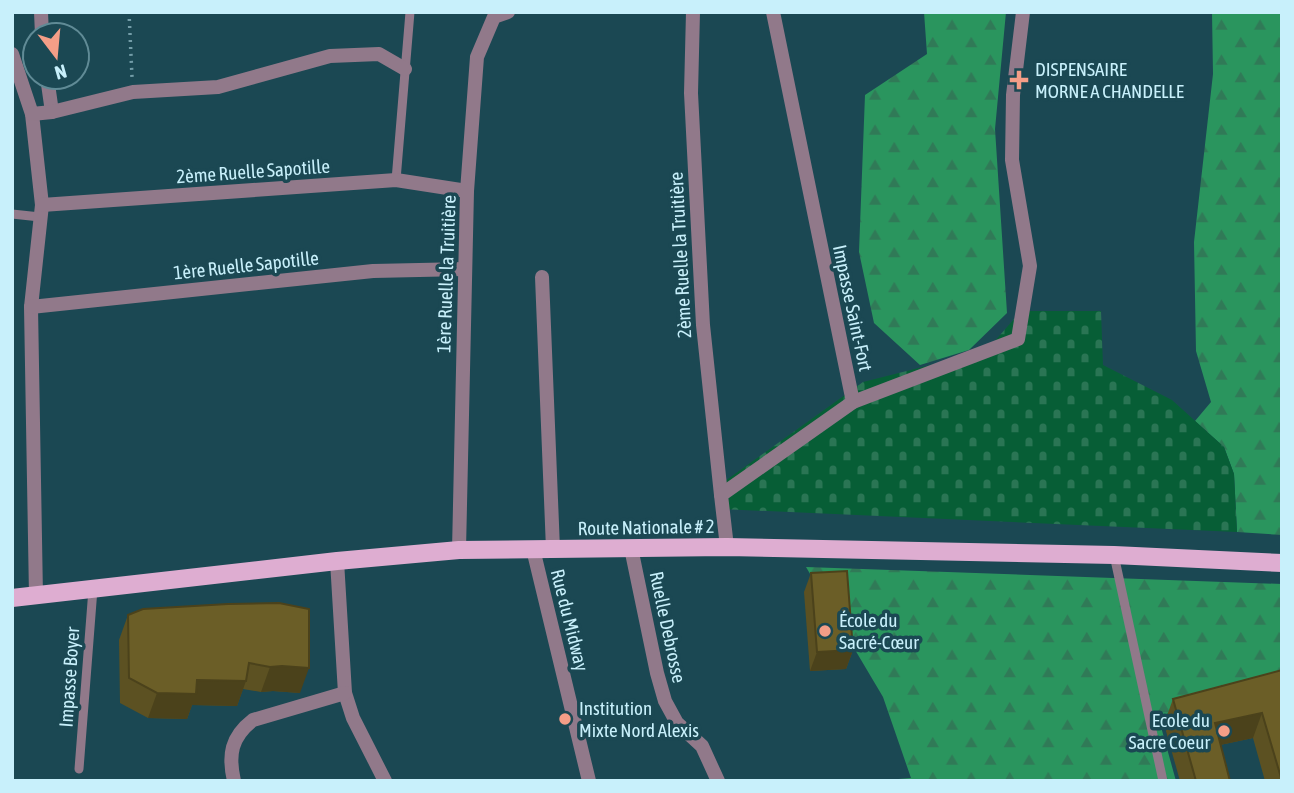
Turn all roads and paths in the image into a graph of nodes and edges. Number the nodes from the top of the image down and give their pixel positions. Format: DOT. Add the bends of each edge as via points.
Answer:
graph roads {
  1 [pos="129,12"];
  2 [pos="410,12"];
  3 [pos="508,12"];
  4 [pos="693,12"];
  5 [pos="773,12"];
  6 [pos="1023,12"];
  7 [pos="12,54"];
  8 [pos="405,69"];
  9 [pos="49,91"];
  10 [pos="133,92"];
  11 [pos="52,112"];
  12 [pos="32,114"];
  13 [pos="396,180"];
  14 [pos="467,191"];
  15 [pos="41,211"];
  16 [pos="12,214"];
  17 [pos="465,269"];
  18 [pos="542,276"];
  19 [pos="31,307"];
  20 [pos="853,402"];
  21 [pos="721,495"];
  22 [pos="727,547"];
  23 [pos="631,548"];
  24 [pos="533,549"];
  25 [pos="553,549"];
  26 [pos="459,550"];
  27 [pos="1114,555"];
  28 [pos="337,561"];
  29 [pos="1282,563"];
  30 [pos="93,587"];
  31 [pos="36,596"];
  32 [pos="12,598"];
  33 [pos="345,693"];
  34 [pos="79,769"];
  35 [pos="234,781"];
  36 [pos="385,781"];
  37 [pos="589,781"];
  38 [pos="718,781"];
  39 [pos="1163,781"];
  1 -- 10 [label="path"];
  2 -- 8 [label="lane"];
  3 -- 14 [label="street, 1ère Ruelle la Truitière" via="494,17 477,57"];
  4 -- 21 [label="street, 2ème Ruelle la Truitière" via="691,93 703,325"];
  5 -- 20 [label="street, Impasse Saint-Fort"];
  6 -- 20 [label="street" via="1013,95 1012,160 1030,266 1018,339"];
  7 -- 12 [label="street"];
  8 -- 10 [label="street" via="379,54 330,56 218,87"];
  8 -- 13 [label="lane"];
  9 -- 11 [label="street"];
  10 -- 11 [label="street"];
  11 -- 12 [label="street"];
  12 -- 15 [label="street"];
  13 -- 14 [label="street, 2ème Ruelle Sapotille"];
  13 -- 15 [label="street, 2ème Ruelle Sapotille"];
  14 -- 17 [label="street, 1ère Ruelle la Truitière"];
  15 -- 16 [label="lane"];
  15 -- 19 [label="street"];
  17 -- 19 [label="street, 1ère Ruelle Sapotille" via="373,271"];
  17 -- 26 [label="street, 1ère Ruelle la Truitière"];
  18 -- 25 [label="street"];
  19 -- 31 [label="street"];
  20 -- 21 [label="street, Impasse Saint-Fort"];
  21 -- 22 [label="street"];
  22 -- 23 [label="main road, Route Nationale # 2"];
  22 -- 27 [label="main road, Route Nationale # 2"];
  23 -- 25 [label="main road, Route Nationale # 2"];
  23 -- 38 [label="street, Ruelle Debrosse" via="665,701 677,723 702,746"];
  24 -- 25 [label="main road, Route Nationale # 2"];
  24 -- 26 [label="main road, Route Nationale # 2"];
  24 -- 37 [label="street, Rue du Midway"];
  26 -- 28 [label="main road, Route Nationale # 2"];
  27 -- 29 [label="main road, Route Nationale # 2"];
  27 -- 39 [label="lane"];
  28 -- 30 [label="main road, Route Nationale # 2"];
  28 -- 33 [label="street"];
  30 -- 31 [label="main road, Route Nationale # 2"];
  30 -- 34 [label="lane, Impasse Boyer"];
  31 -- 32 [label="main road, Route Nationale # 2"];
  33 -- 35 [label="street" via="253,720 244,727 230,750"];
  33 -- 36 [label="street"];
}
